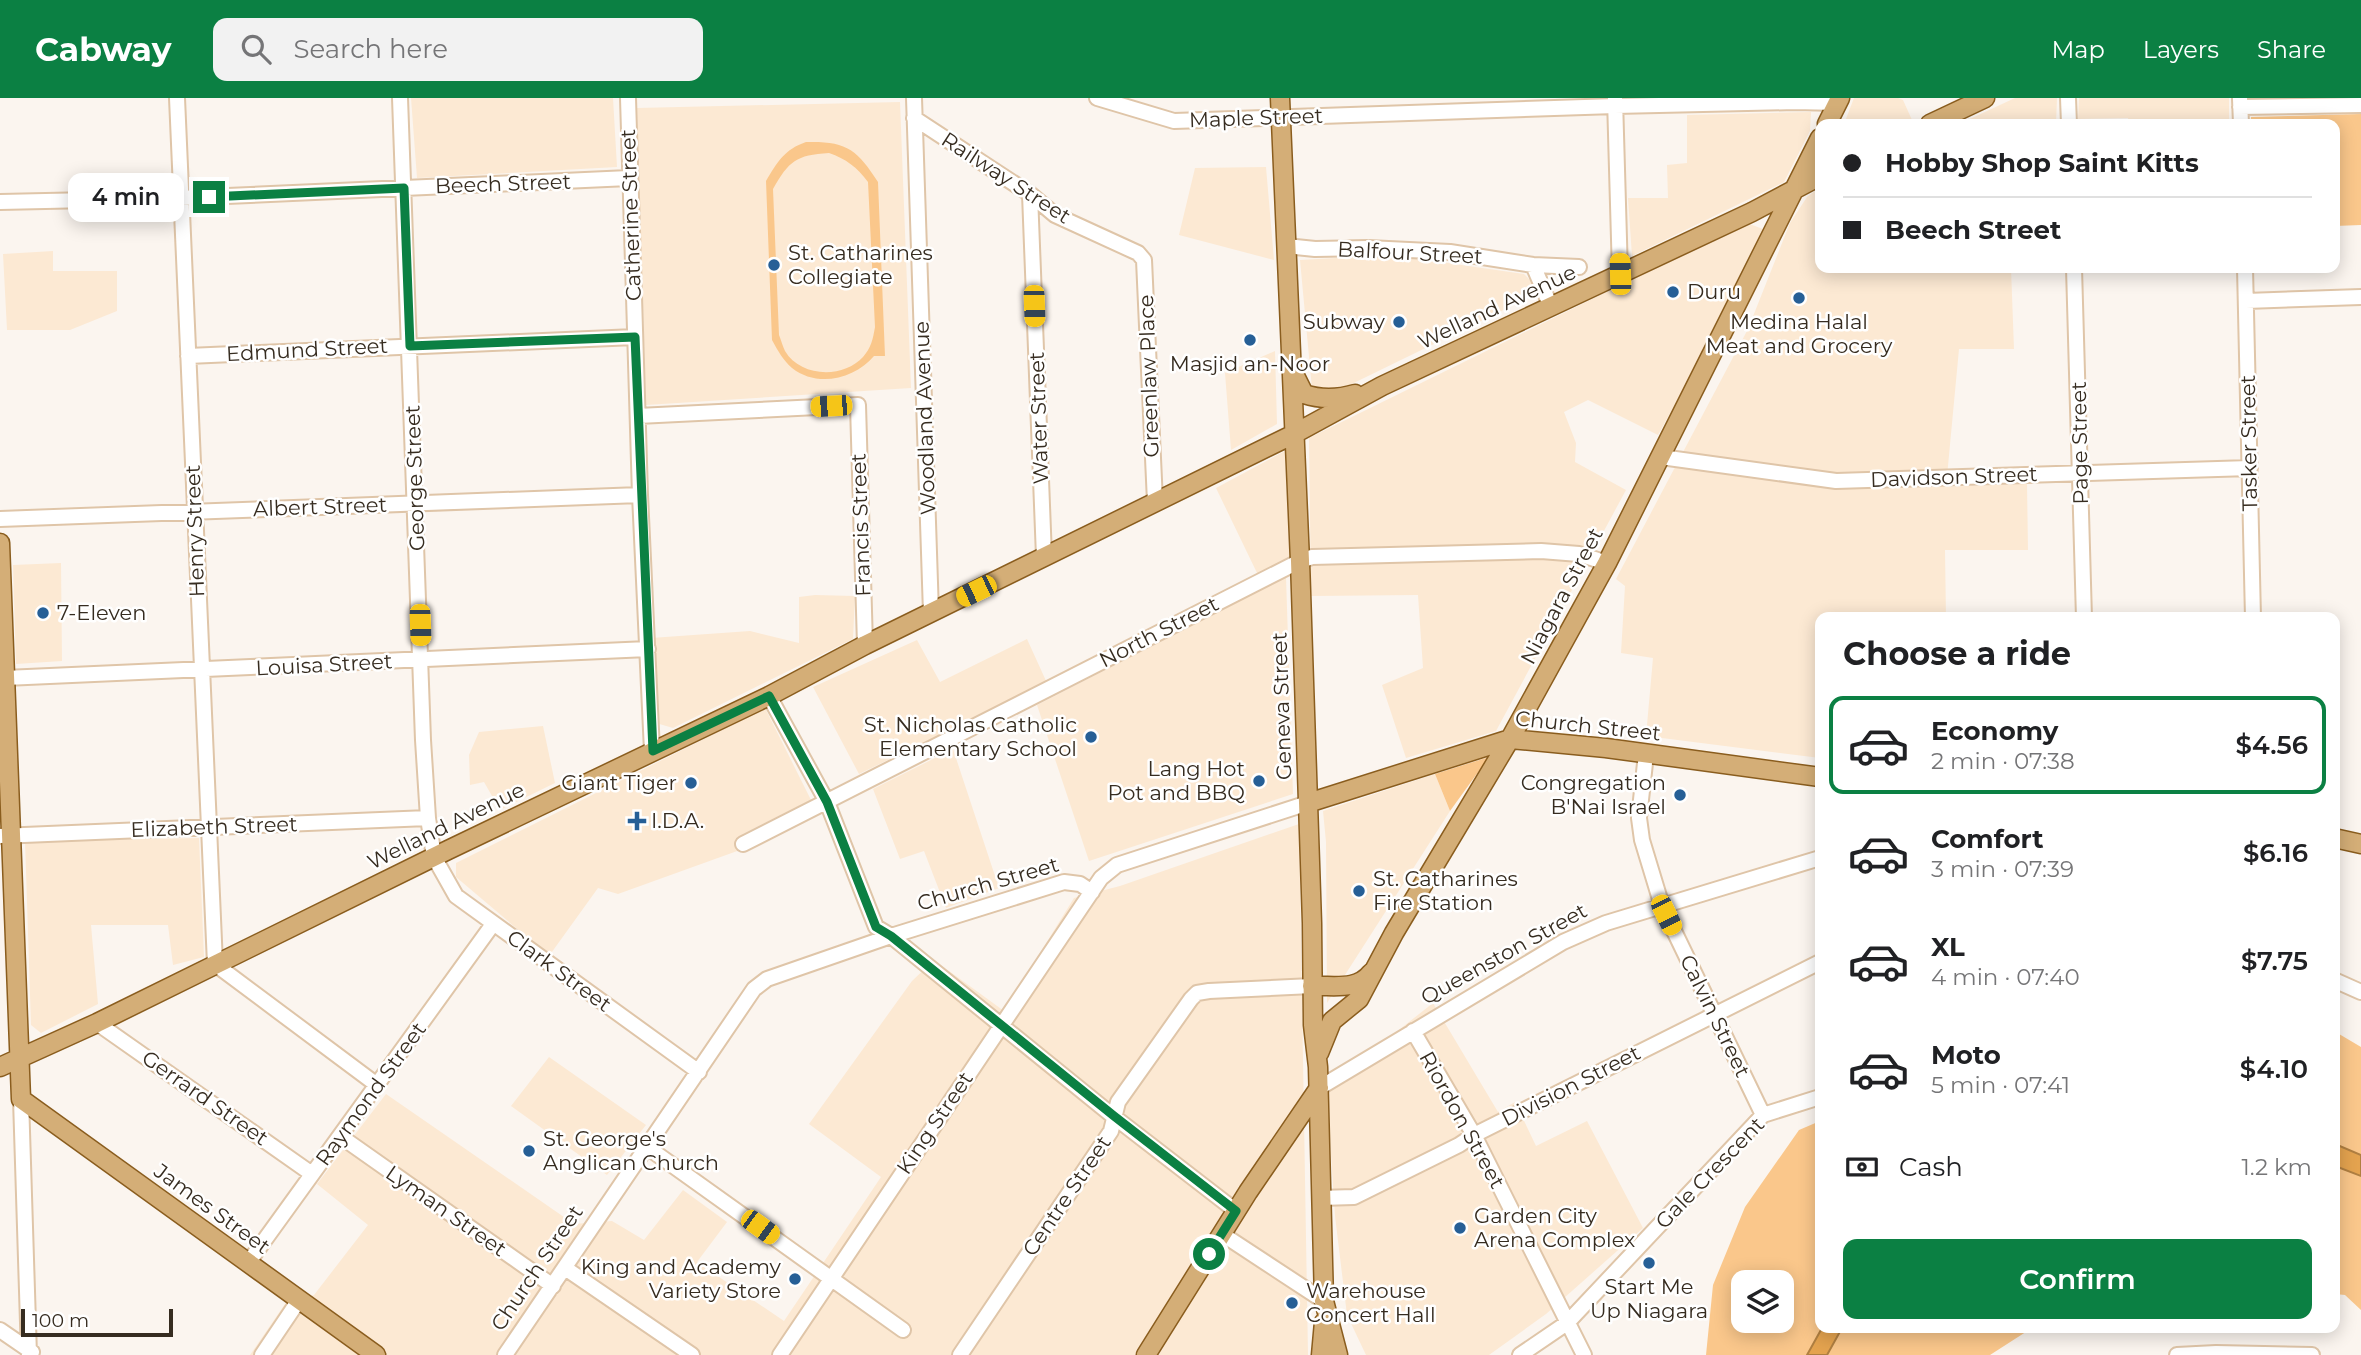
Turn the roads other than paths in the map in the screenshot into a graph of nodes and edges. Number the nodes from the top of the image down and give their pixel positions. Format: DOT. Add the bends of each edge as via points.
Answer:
graph roads {
  1 [pos="177,98"];
  2 [pos="400,98"];
  3 [pos="628,98"];
  4 [pos="914,98"];
  5 [pos="1097,98"];
  6 [pos="1280,98"];
  7 [pos="1985,98"];
  8 [pos="2068,98"];
  9 [pos="1839,100"];
  10 [pos="1615,102"];
  11 [pos="2240,103"];
  12 [pos="2361,105"];
  13 [pos="914,118"];
  14 [pos="1280,118"];
  15 [pos="1830,119"];
  16 [pos="1837,119"];
  17 [pos="1941,119"];
  18 [pos="2069,119"];
  19 [pos="1815,148"];
  20 [pos="629,178"];
  21 [pos="1815,178"];
  22 [pos="404,188"];
  23 [pos="1794,189"];
  24 [pos="1030,194"];
  25 [pos="181,198"];
  26 [pos="0,202"];
  27 [pos="1286,246"];
  28 [pos="1138,253"];
  29 [pos="1533,265"];
  30 [pos="1579,267"];
  31 [pos="2074,273"];
  32 [pos="2245,273"];
  33 [pos="1620,274"];
  34 [pos="2361,297"];
  35 [pos="2246,301"];
  36 [pos="1551,307"];
  37 [pos="635,337"];
  38 [pos="410,346"];
  39 [pos="188,356"];
  40 [pos="1290,366"];
  41 [pos="1382,386"];
  42 [pos="638,416"];
  43 [pos="1294,434"];
  44 [pos="1661,457"];
  45 [pos="2250,468"];
  46 [pos="2080,473"];
  47 [pos="640,495"];
  48 [pos="1155,502"];
  49 [pos="415,503"];
  50 [pos="195,511"];
  51 [pos="0,519"];
  52 [pos="0,543"];
  53 [pos="1044,557"];
  54 [pos="1300,561"];
  55 [pos="1607,563"];
  56 [pos="2084,612"];
  57 [pos="2253,612"];
  58 [pos="931,613"];
  59 [pos="865,645"];
  60 [pos="648,649"];
  61 [pos="422,661"];
  62 [pos="201,670"];
  63 [pos="2,679"];
  64 [pos="769,696"];
  65 [pos="1510,739"];
  66 [pos="653,751"];
  67 [pos="1646,754"];
  68 [pos="1815,776"];
  69 [pos="827,802"];
  70 [pos="1308,803"];
  71 [pos="428,818"];
  72 [pos="208,827"];
  73 [pos="5,835"];
  74 [pos="2340,839"];
  75 [pos="743,844"];
  76 [pos="2361,844"];
  77 [pos="434,857"];
  78 [pos="1815,860"];
  79 [pos="1092,892"];
  80 [pos="1661,906"];
  81 [pos="493,924"];
  82 [pos="891,936"];
  83 [pos="1815,963"];
  84 [pos="215,964"];
  85 [pos="1371,972"];
  86 [pos="2340,983"];
  87 [pos="1312,986"];
  88 [pos="2361,992"];
  89 [pos="1714,1013"];
  90 [pos="97,1023"];
  91 [pos="1001,1026"];
  92 [pos="1413,1031"];
  93 [pos="1318,1056"];
  94 [pos="18,1059"];
  95 [pos="0,1067"];
  96 [pos="699,1072"];
  97 [pos="377,1085"];
  98 [pos="1319,1088"];
  99 [pos="21,1099"];
  100 [pos="1815,1099"];
  101 [pos="1763,1115"];
  102 [pos="1114,1116"];
  103 [pos="1474,1135"];
  104 [pos="340,1136"];
  105 [pos="647,1147"];
  106 [pos="312,1174"];
  107 [pos="1320,1198"];
  108 [pos="1236,1211"];
  109 [pos="1222,1234"];
  110 [pos="248,1263"];
  111 [pos="565,1268"];
  112 [pos="831,1279"];
  113 [pos="553,1286"];
  114 [pos="299,1300"];
  115 [pos="1325,1307"];
  116 [pos="1567,1322"];
  117 [pos="0,1330"];
  118 [pos="903,1330"];
  119 [pos="31,1353"];
  120 [pos="2216,1354"];
  121 [pos="262,1355"];
  122 [pos="376,1355"];
  123 [pos="505,1355"];
  124 [pos="692,1355"];
  125 [pos="780,1355"];
  126 [pos="960,1355"];
  127 [pos="1146,1355"];
  128 [pos="1321,1355"];
  129 [pos="1338,1355"];
  130 [pos="1520,1355"];
  131 [pos="1584,1355"];
  132 [pos="2177,1355"];
  133 [pos="2312,1355"];
  1 -- 25 [label="street, Henry Street"];
  2 -- 22 [label="street, George Street"];
  3 -- 20 [label="street, Catherine Street"];
  4 -- 13 [label="street, Woodland Avenue"];
  5 -- 14 [label="street, Maple Street" via="1174,121"];
  6 -- 14 [label="main road, Geneva Street"];
  7 -- 17 [label="main road"];
  8 -- 18 [label="street"];
  9 -- 10 [label="street, Maple Street"];
  9 -- 15 [label="main road"];
  9 -- 16 [label="main road"];
  10 -- 14 [label="street, Maple Street"];
  10 -- 33 [label="street"];
  11 -- 12 [label="street"];
  13 -- 24 [label="street, Railway Street"];
  13 -- 58 [label="street, Woodland Avenue"];
  14 -- 27 [label="main road, Geneva Street"];
  19 -- 23 [label="main road, Niagara Street"];
  20 -- 22 [label="street, Beech Street"];
  20 -- 37 [label="street, Catherine Street"];
  21 -- 23 [label="main road, Welland Avenue"];
  22 -- 25 [label="street, Beech Street"];
  22 -- 38 [label="street, George Street"];
  23 -- 33 [label="main road, Welland Avenue"];
  23 -- 44 [label="main road, Niagara Street"];
  24 -- 28 [label="street, Railway Street" via="1055,215"];
  24 -- 53 [label="street, Water Street"];
  25 -- 26 [label="street, Beech Street"];
  25 -- 39 [label="street, Henry Street"];
  27 -- 29 [label="street, Balfour Street" via="1450,252"];
  27 -- 40 [label="main road, Geneva Street"];
  28 -- 48 [label="street, Greenlaw Place" via="1144,260"];
  29 -- 30 [label="street, Balfour Street"];
  29 -- 36 [label="street"];
  31 -- 46 [label="street, Page Street"];
  32 -- 35 [label="street, Tasker Street"];
  33 -- 36 [label="main road, Welland Avenue"];
  34 -- 35 [label="street"];
  35 -- 45 [label="street, Tasker Street"];
  36 -- 41 [label="main road, Welland Avenue"];
  37 -- 38 [label="street, Edmund Street"];
  37 -- 42 [label="street, Catherine Street"];
  38 -- 39 [label="street, Edmund Street"];
  38 -- 49 [label="street, George Street"];
  39 -- 50 [label="street, Henry Street"];
  40 -- 41 [label="main road" via="1304,394 1318,398"];
  40 -- 43 [label="main road, Geneva Street"];
  41 -- 43 [label="main road, Welland Avenue"];
  42 -- 47 [label="street, Catherine Street"];
  42 -- 59 [label="street, Francis Street" via="858,405"];
  43 -- 48 [label="main road, Welland Avenue"];
  43 -- 54 [label="main road, Geneva Street"];
  44 -- 46 [label="street, Davidson Street" via="1836,481"];
  44 -- 55 [label="main road, Niagara Street"];
  45 -- 46 [label="street, Davidson Street"];
  45 -- 57 [label="street, Tasker Street"];
  46 -- 56 [label="street, Page Street"];
  47 -- 49 [label="street, Albert Street"];
  47 -- 60 [label="street, Catherine Street"];
  48 -- 53 [label="main road, Welland Avenue"];
  49 -- 50 [label="street, Albert Street"];
  49 -- 61 [label="street, George Street"];
  50 -- 51 [label="street, Albert Street"];
  50 -- 62 [label="street, Henry Street"];
  52 -- 63 [label="main road"];
  53 -- 58 [label="main road, Welland Avenue"];
  54 -- 55 [label="street, North Street" via="1541,551 1579,554"];
  54 -- 69 [label="street, North Street"];
  54 -- 70 [label="main road, Geneva Street"];
  55 -- 65 [label="main road, Niagara Street"];
  58 -- 59 [label="main road, Welland Avenue"];
  59 -- 64 [label="main road, Welland Avenue"];
  60 -- 61 [label="street, Louisa Street"];
  60 -- 66 [label="street, Catherine Street"];
  61 -- 62 [label="street, Louisa Street"];
  61 -- 71 [label="street, George Street"];
  62 -- 63 [label="street, Louisa Street"];
  62 -- 72 [label="street, Henry Street"];
  63 -- 73 [label="main road"];
  64 -- 66 [label="main road, Welland Avenue"];
  64 -- 69 [label="street"];
  65 -- 67 [label="main road, Church Street"];
  65 -- 70 [label="main road, Church Street"];
  65 -- 85 [label="main road, Niagara Street"];
  66 -- 77 [label="main road, Welland Avenue"];
  67 -- 68 [label="main road, Church Street"];
  67 -- 80 [label="street, Calvin Street" via="1639,818"];
  69 -- 75 [label="street, North Street"];
  69 -- 82 [label="street" via="876,927"];
  70 -- 79 [label="street, Church Street" via="1117,865"];
  70 -- 87 [label="main road, Geneva Street"];
  71 -- 72 [label="street, Elizabeth Street"];
  71 -- 77 [label="street, George Street"];
  72 -- 73 [label="street, Elizabeth Street"];
  72 -- 84 [label="street, Henry Street"];
  73 -- 94 [label="main road"];
  74 -- 76 [label="main road"];
  77 -- 81 [label="street, Clark Street" via="456,897"];
  77 -- 84 [label="main road, Welland Avenue"];
  78 -- 80 [label="street, Queenston Street"];
  79 -- 82 [label="street, Church Street" via="1064,881"];
  79 -- 91 [label="street, King Street"];
  80 -- 89 [label="street, Calvin Street"];
  80 -- 92 [label="street, Queenston Street" via="1563,942"];
  81 -- 96 [label="street, Clark Street"];
  81 -- 97 [label="street, Raymond Street"];
  82 -- 91 [label="street"];
  82 -- 96 [label="street, Church Street" via="767,979 754,989"];
  83 -- 89 [label="street, Division Street"];
  84 -- 90 [label="main road, Welland Avenue"];
  84 -- 97 [label="street"];
  85 -- 87 [label="main road" via="1366,980 1350,986"];
  85 -- 93 [label="main road, Niagara Street" via="1359,999 1332,1021"];
  86 -- 88 [label="street"];
  87 -- 93 [label="main road, Geneva Street"];
  87 -- 102 [label="street, Centre Street" via="1197,993 1118,1102"];
  89 -- 101 [label="street, Calvin Street"];
  89 -- 103 [label="street, Division Street"];
  90 -- 94 [label="main road, Welland Avenue"];
  90 -- 106 [label="street, Gerrard Street"];
  91 -- 102 [label="street"];
  91 -- 112 [label="street, King Street"];
  92 -- 98 [label="street, Queenston Street"];
  92 -- 103 [label="street, Riordon Street"];
  93 -- 98 [label="main road, Geneva Street"];
  94 -- 95 [label="main road, Welland Avenue"];
  94 -- 99 [label="main road"];
  96 -- 105 [label="street, Church Street"];
  97 -- 104 [label="street, Raymond Street"];
  98 -- 107 [label="main road, Geneva Street"];
  98 -- 108 [label="main road"];
  99 -- 110 [label="main road, James Street"];
  99 -- 119 [label="street"];
  100 -- 101 [label="street, Gale Crescent"];
  101 -- 116 [label="street, Gale Crescent"];
  102 -- 108 [label="street"];
  102 -- 126 [label="street, Centre Street" via="1111,1131"];
  103 -- 107 [label="street, Division Street" via="1354,1197"];
  103 -- 116 [label="street, Riordon Street"];
  104 -- 106 [label="street, Raymond Street"];
  104 -- 113 [label="street, Lyman Street"];
  105 -- 111 [label="street, Church Street"];
  105 -- 112 [label="street"];
  106 -- 110 [label="street, Raymond Street"];
  107 -- 115 [label="main road, Geneva Street"];
  108 -- 109 [label="main road"];
  109 -- 115 [label="street"];
  109 -- 127 [label="main road"];
  110 -- 114 [label="main road, James Street"];
  111 -- 113 [label="street, Church Street"];
  111 -- 124 [label="street"];
  112 -- 118 [label="street"];
  112 -- 125 [label="street, King Street"];
  113 -- 123 [label="street, Church Street"];
  114 -- 121 [label="street"];
  114 -- 122 [label="main road, James Street"];
  115 -- 128 [label="main road, Geneva Street"];
  115 -- 129 [label="main road, Geneva Street"];
  116 -- 130 [label="street, Gale Crescent"];
  116 -- 131 [label="street, Riordon Street"];
  117 -- 119 [label="street"];
  120 -- 132 [label="street"];
  120 -- 133 [label="street"];
}
